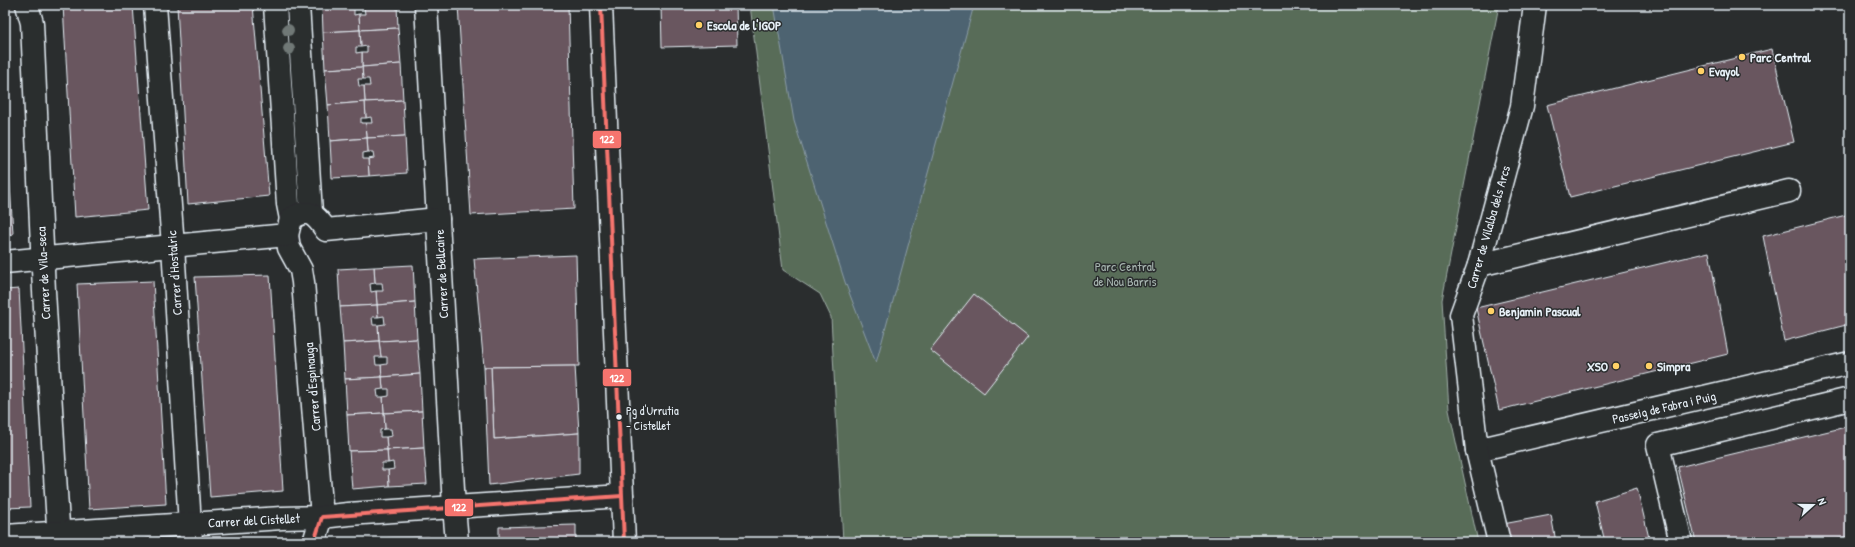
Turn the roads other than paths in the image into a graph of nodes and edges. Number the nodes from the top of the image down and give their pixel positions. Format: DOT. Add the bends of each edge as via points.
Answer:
graph roads {
  1 [pos="27,5"];
  2 [pos="155,5"];
  3 [pos="274,5"];
  4 [pos="298,5"];
  5 [pos="426,5"];
  6 [pos="601,5"];
  7 [pos="1535,5"];
  8 [pos="1790,191"];
  9 [pos="438,219"];
  10 [pos="296,222"];
  11 [pos="173,246"];
  12 [pos="42,259"];
  13 [pos="5,262"];
  14 [pos="1479,264"];
  15 [pos="1850,363"];
  16 [pos="1850,399"];
  17 [pos="1477,450"];
  18 [pos="622,496"];
  19 [pos="454,507"];
  20 [pos="322,517"];
  21 [pos="191,533"];
  22 [pos="5,536"];
  23 [pos="58,537"];
  24 [pos="314,542"];
  25 [pos="457,542"];
  26 [pos="624,542"];
  27 [pos="1499,542"];
  28 [pos="1681,542"];
  1 -- 12 [label="street, Carrer de Vila-seca" via="32,23"];
  2 -- 11 [label="street, Carrer d'Hostalric"];
  3 -- 10 [label="street, Carrer d'Espinauga" via="288,204"];
  4 -- 10 [label="street, Carrer d'Espinauga"];
  5 -- 9 [label="street, Carrer de Bellcaire"];
  6 -- 18 [label="street"];
  7 -- 14 [label="street, Carrer de Vilalba dels Arcs" via="1522,106"];
  8 -- 14 [label="street"];
  9 -- 10 [label="street" via="326,230 318,219"];
  9 -- 19 [label="street, Carrer de Bellcaire"];
  10 -- 11 [label="street"];
  10 -- 20 [label="street, Carrer d'Espinauga" via="289,248 301,270 303,282"];
  11 -- 12 [label="street"];
  11 -- 21 [label="street, Carrer d'Hostalric"];
  12 -- 13 [label="street"];
  12 -- 23 [label="street, Carrer de Vila-seca"];
  14 -- 17 [label="street, Carrer de Vilalba dels Arcs" via="1462,315"];
  15 -- 17 [label="street, Passeig de Fabra i Puig"];
  16 -- 28 [label="street" via="1658,445"];
  17 -- 27 [label="street, Carrer de Vilalba dels Arcs"];
  18 -- 19 [label="street, Carrer del Cistellet"];
  18 -- 26 [label="street"];
  19 -- 20 [label="street, Carrer del Cistellet"];
  19 -- 25 [label="street, Carrer de Bellcaire"];
  20 -- 21 [label="street, Carrer del Cistellet" via="282,518"];
  20 -- 24 [label="street, Carrer d'Espinauga"];
  21 -- 23 [label="street, Carrer del Cistellet"];
  22 -- 23 [label="street, Carrer del Cistellet"];
}
